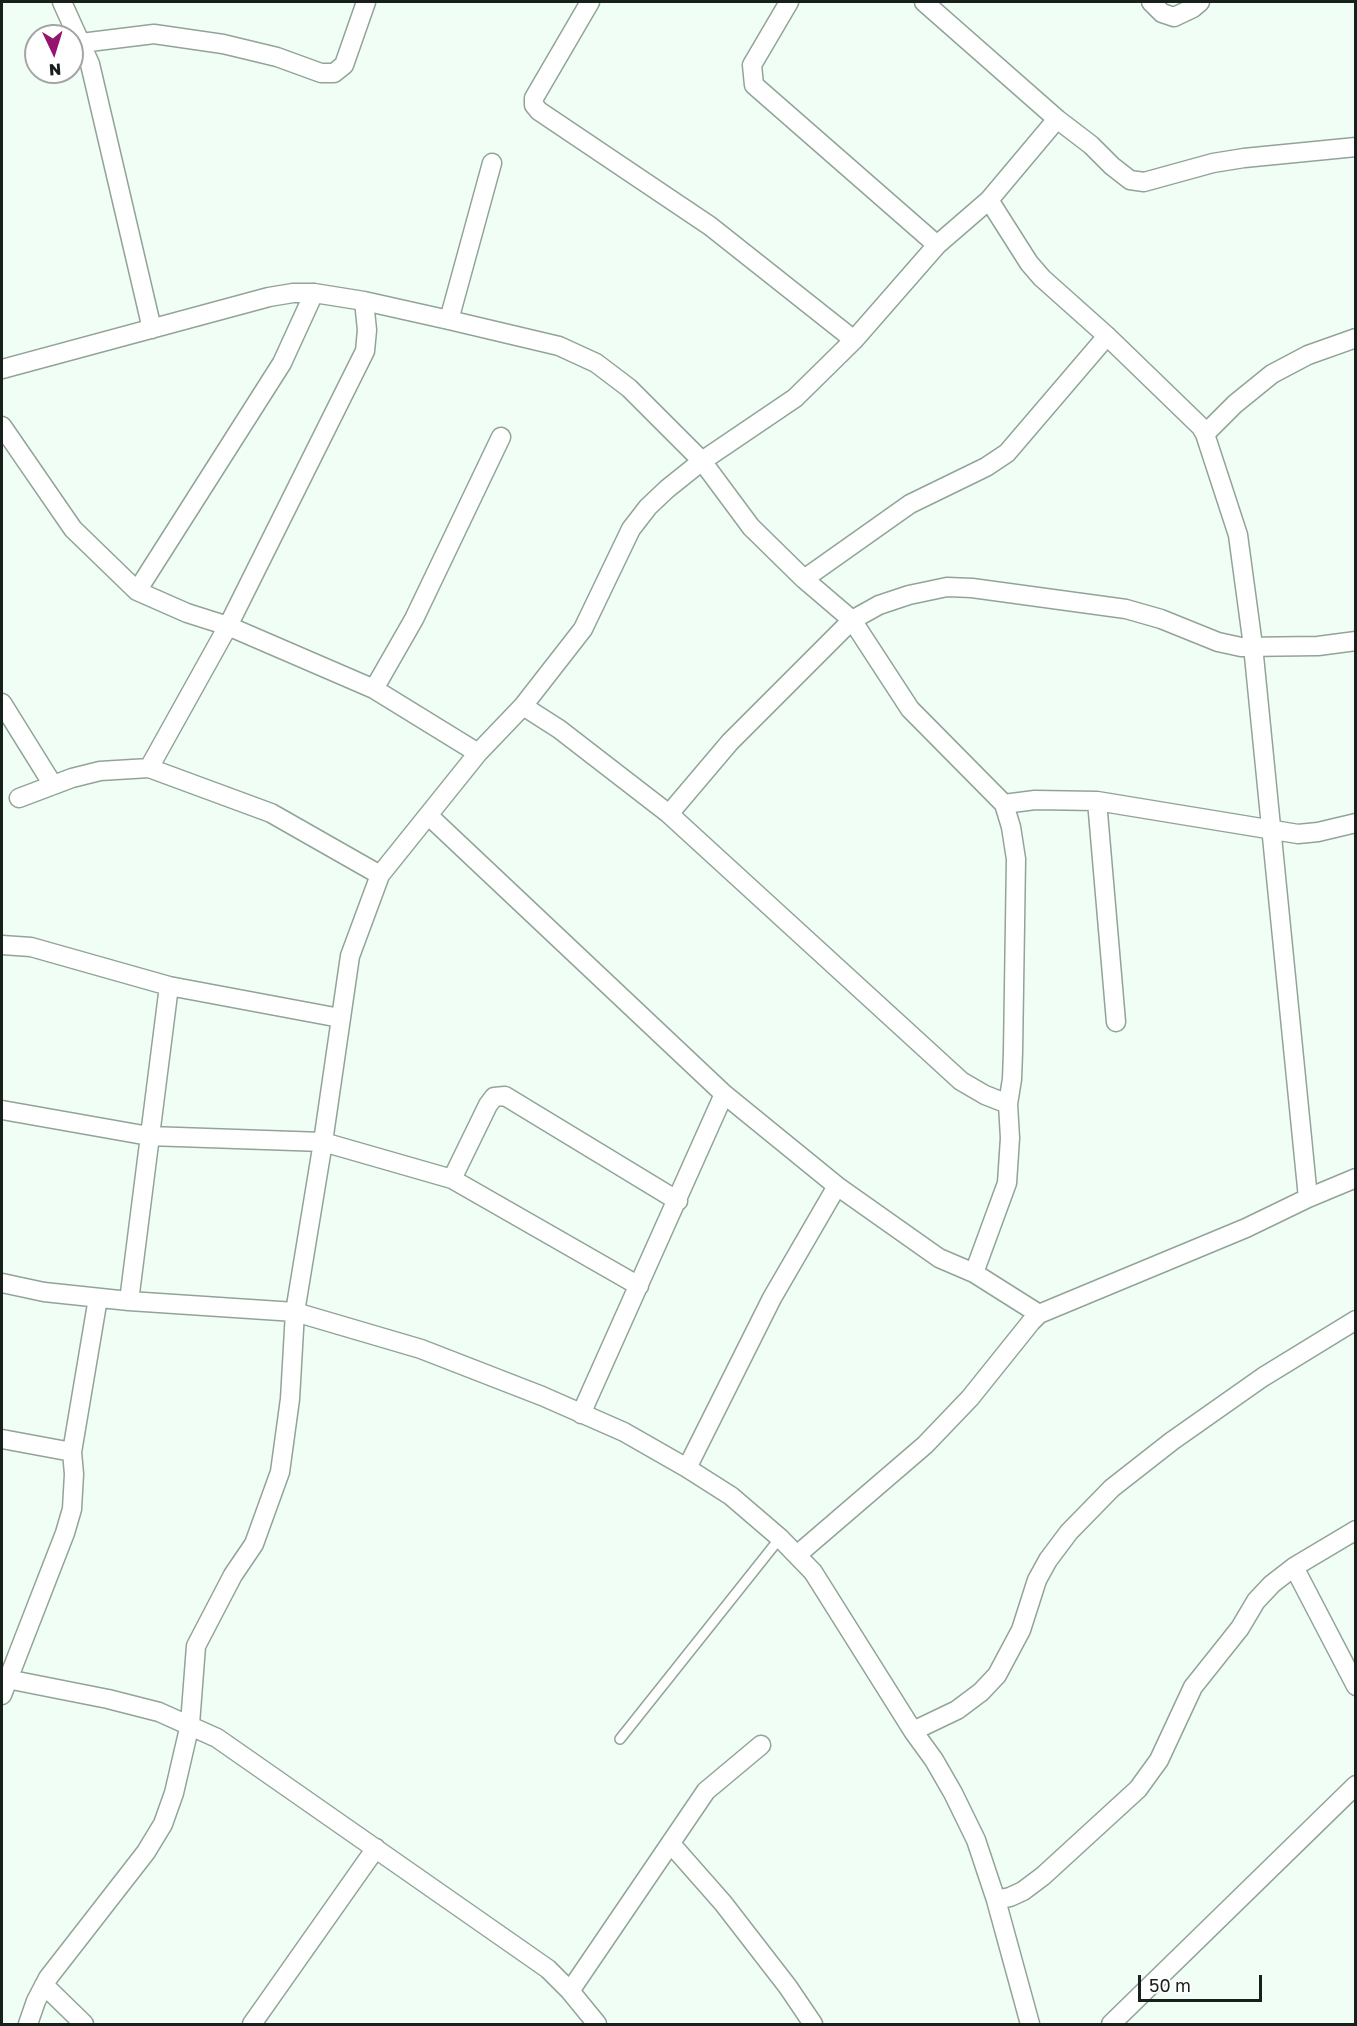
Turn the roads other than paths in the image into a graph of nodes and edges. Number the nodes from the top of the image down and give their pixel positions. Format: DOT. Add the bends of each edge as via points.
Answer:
graph roads {
  1 [pos="62,2"];
  2 [pos="366,2"];
  3 [pos="590,2"];
  4 [pos="789,2"];
  5 [pos="924,2"];
  6 [pos="1151,2"];
  7 [pos="1200,2"];
  8 [pos="72,24"];
  9 [pos="84,43"];
  10 [pos="84,50"];
  11 [pos="1057,119"];
  12 [pos="1356,147"];
  13 [pos="492,163"];
  14 [pos="989,200"];
  15 [pos="937,245"];
  16 [pos="314,293"];
  17 [pos="364,301"];
  18 [pos="449,320"];
  19 [pos="152,329"];
  20 [pos="1107,336"];
  21 [pos="1356,338"];
  22 [pos="854,340"];
  23 [pos="2,369"];
  24 [pos="2,426"];
  25 [pos="1205,434"];
  26 [pos="501,437"];
  27 [pos="702,462"];
  28 [pos="804,579"];
  29 [pos="138,591"];
  30 [pos="852,620"];
  31 [pos="228,626"];
  32 [pos="1356,641"];
  33 [pos="1253,646"];
  34 [pos="374,689"];
  35 [pos="2,703"];
  36 [pos="523,706"];
  37 [pos="478,753"];
  38 [pos="149,768"];
  39 [pos="53,785"];
  40 [pos="19,798"];
  41 [pos="1097,801"];
  42 [pos="1004,804"];
  43 [pos="669,814"];
  44 [pos="429,816"];
  45 [pos="1356,823"];
  46 [pos="1271,831"];
  47 [pos="380,875"];
  48 [pos="2,945"];
  49 [pos="169,986"];
  50 [pos="340,1018"];
  51 [pos="1116,1022"];
  52 [pos="724,1094"];
  53 [pos="1008,1104"];
  54 [pos="2,1110"];
  55 [pos="149,1136"];
  56 [pos="323,1142"];
  57 [pos="1356,1178"];
  58 [pos="452,1179"];
  59 [pos="837,1186"];
  60 [pos="1308,1198"];
  61 [pos="678,1201"];
  62 [pos="974,1273"];
  63 [pos="2,1283"];
  64 [pos="639,1286"];
  65 [pos="98,1298"];
  66 [pos="129,1301"];
  67 [pos="295,1312"];
  68 [pos="1039,1314"];
  69 [pos="1356,1320"];
  70 [pos="580,1414"];
  71 [pos="2,1439"];
  72 [pos="72,1452"];
  73 [pos="687,1467"];
  74 [pos="1356,1530"];
  75 [pos="780,1538"];
  76 [pos="797,1555"];
  77 [pos="1294,1567"];
  78 [pos="4,1684"];
  79 [pos="1356,1686"];
  80 [pos="190,1725"];
  81 [pos="913,1731"];
  82 [pos="620,1739"];
  83 [pos="761,1745"];
  84 [pos="1356,1785"];
  85 [pos="671,1844"];
  86 [pos="376,1848"];
  87 [pos="996,1900"];
  88 [pos="44,1985"];
  89 [pos="570,1990"];
  90 [pos="260,2022"];
  91 [pos="28,2025"];
  92 [pos="84,2025"];
  93 [pos="597,2025"];
  94 [pos="813,2025"];
  95 [pos="1030,2025"];
  96 [pos="1111,2025"];
  1 -- 8 [label="street"];
  2 -- 9 [label="street" via="344,65 334,73 321,73 223,44 154,34"];
  3 -- 22 [label="street" via="534,98 534,105 710,226"];
  4 -- 15 [label="street" via="752,66 754,85"];
  5 -- 11 [label="street"];
  6 -- 7 [label="street" via="1162,13 1174,17"];
  10 -- 19 [label="street"];
  11 -- 12 [label="street" via="1130,180 1144,182 1213,163"];
  11 -- 14 [label="street"];
  13 -- 18 [label="street"];
  14 -- 15 [label="street"];
  14 -- 20 [label="street" via="1042,278"];
  15 -- 22 [label="street"];
  16 -- 17 [label="street"];
  16 -- 19 [label="street" via="269,297"];
  16 -- 29 [label="street" via="282,363"];
  17 -- 18 [label="street"];
  17 -- 31 [label="street" via="365,351"];
  18 -- 27 [label="street" via="559,346 596,363 629,388"];
  19 -- 23 [label="street"];
  20 -- 25 [label="street"];
  20 -- 28 [label="street" via="1007,453 910,504"];
  21 -- 25 [label="street" via="1308,355 1272,374"];
  22 -- 27 [label="street" via="795,398"];
  24 -- 29 [label="street" via="72,528"];
  25 -- 33 [label="street" via="1238,535"];
  26 -- 34 [label="street" via="414,619"];
  27 -- 28 [label="street" via="751,526"];
  27 -- 36 [label="street" via="667,489 631,529 583,629"];
  28 -- 30 [label="street"];
  29 -- 31 [label="street"];
  30 -- 33 [label="street" via="879,605 909,596 947,587 972,588 1126,609 1218,642"];
  30 -- 42 [label="street" via="910,709"];
  30 -- 43 [label="street" via="730,742"];
  31 -- 34 [label="street"];
  31 -- 38 [label="street"];
  32 -- 33 [label="street" via="1318,646"];
  33 -- 46 [label="street"];
  34 -- 37 [label="street"];
  35 -- 39 [label="street"];
  36 -- 37 [label="street"];
  36 -- 43 [label="street"];
  37 -- 44 [label="street"];
  38 -- 39 [label="street" via="100,771"];
  38 -- 47 [label="street" via="271,813"];
  39 -- 40 [label="street"];
  41 -- 42 [label="street"];
  41 -- 46 [label="street"];
  41 -- 51 [label="street"];
  42 -- 53 [label="street" via="1016,859 1013,1052"];
  43 -- 53 [label="street" via="961,1080"];
  44 -- 47 [label="street"];
  44 -- 52 [label="street"];
  45 -- 46 [label="street" via="1298,834"];
  46 -- 60 [label="street"];
  47 -- 50 [label="street" via="350,956"];
  48 -- 49 [label="street" via="31,947"];
  49 -- 50 [label="street"];
  49 -- 55 [label="street"];
  50 -- 56 [label="street"];
  52 -- 59 [label="street"];
  52 -- 61 [label="street"];
  53 -- 62 [label="street" via="1007,1183"];
  54 -- 55 [label="street"];
  55 -- 56 [label="street"];
  55 -- 66 [label="street"];
  56 -- 58 [label="street"];
  56 -- 67 [label="street"];
  57 -- 60 [label="street"];
  58 -- 61 [label="street" via="488,1105 494,1097 505,1096"];
  58 -- 64 [label="street"];
  59 -- 62 [label="street" via="939,1258"];
  59 -- 73 [label="street" via="772,1298"];
  60 -- 68 [label="street"];
  61 -- 64 [label="street"];
  62 -- 68 [label="street"];
  63 -- 65 [label="street"];
  64 -- 70 [label="street"];
  65 -- 66 [label="street"];
  65 -- 72 [label="street"];
  66 -- 67 [label="street"];
  67 -- 70 [label="street" via="421,1349"];
  67 -- 80 [label="street" via="290,1399 280,1472 254,1544 196,1646"];
  68 -- 76 [label="street" via="970,1398 925,1445"];
  69 -- 81 [label="street" via="1263,1377 1112,1488 1048,1560 998,1676 957,1710"];
  70 -- 73 [label="street" via="624,1432"];
  71 -- 72 [label="street"];
  72 -- 78 [label="street" via="72,1509 65,1533"];
  73 -- 75 [label="street" via="731,1496"];
  74 -- 77 [label="street"];
  75 -- 76 [label="street"];
  75 -- 82 [label="lane"];
  76 -- 81 [label="street" via="813,1572"];
  77 -- 79 [label="street"];
  77 -- 87 [label="street" via="1256,1601 1240,1628 1193,1687 1150,1775 1044,1876 1023,1891"];
  78 -- 80 [label="street" via="108,1699 159,1712"];
  80 -- 86 [label="street" via="218,1738"];
  80 -- 88 [label="street" via="163,1824"];
  81 -- 87 [label="street" via="953,1793 976,1840"];
  83 -- 85 [label="street" via="706,1791"];
  84 -- 96 [label="street"];
  85 -- 89 [label="street"];
  85 -- 94 [label="street" via="723,1903"];
  86 -- 89 [label="street" via="548,1969"];
  86 -- 90 [label="street"];
  87 -- 95 [label="street"];
  88 -- 91 [label="street"];
  88 -- 92 [label="street"];
  89 -- 93 [label="street"];
}
